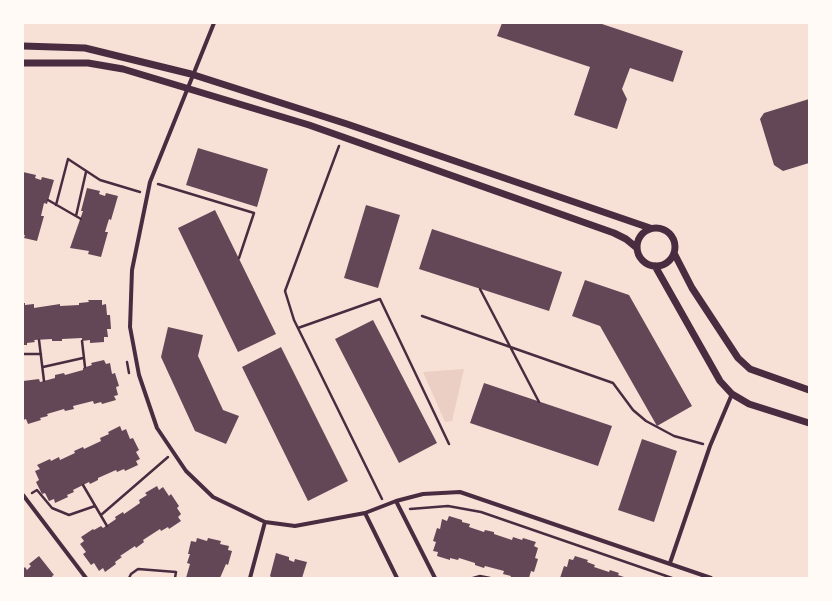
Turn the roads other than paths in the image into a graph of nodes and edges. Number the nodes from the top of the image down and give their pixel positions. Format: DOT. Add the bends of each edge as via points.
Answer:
graph roads {
  1 [pos="214,23"];
  2 [pos="23,46"];
  3 [pos="23,63"];
  4 [pos="191,74"];
  5 [pos="186,88"];
  6 [pos="650,228"];
  7 [pos="637,248"];
  8 [pos="674,253"];
  9 [pos="655,266"];
  10 [pos="809,390"];
  11 [pos="732,394"];
  12 [pos="809,423"];
  13 [pos="24,496"];
  14 [pos="396,501"];
  15 [pos="365,513"];
  16 [pos="265,522"];
  17 [pos="670,563"];
  18 [pos="86,578"];
  19 [pos="250,578"];
  20 [pos="397,578"];
  21 [pos="435,578"];
  22 [pos="711,578"];
  1 -- 4 [label="street"];
  2 -- 4 [label="street" via="85,48"];
  3 -- 5 [label="street" via="88,63 123,69"];
  4 -- 5 [label="street"];
  4 -- 6 [label="street" via="355,126"];
  5 -- 7 [label="street" via="342,137 614,233"];
  5 -- 16 [label="street" via="146,194 132,270 130,327 139,375 157,428 173,453 186,471 213,497"];
  6 -- 7 [label="street" via="639,237"];
  6 -- 8 [label="street" via="664,229 669,233 673,239"];
  7 -- 9 [label="street" via="641,259"];
  8 -- 9 [label="street" via="663,265"];
  8 -- 10 [label="street" via="692,288 738,358 750,370"];
  9 -- 11 [label="street" via="720,381"];
  11 -- 12 [label="street" via="749,404"];
  11 -- 17 [label="street" via="710,446"];
  13 -- 18 [label="street"];
  14 -- 15 [label="street"];
  14 -- 17 [label="street" via="424,494 460,492"];
  14 -- 21 [label="street"];
  15 -- 16 [label="street" via="295,526"];
  15 -- 20 [label="street"];
  16 -- 19 [label="street"];
  17 -- 22 [label="street"];
}
